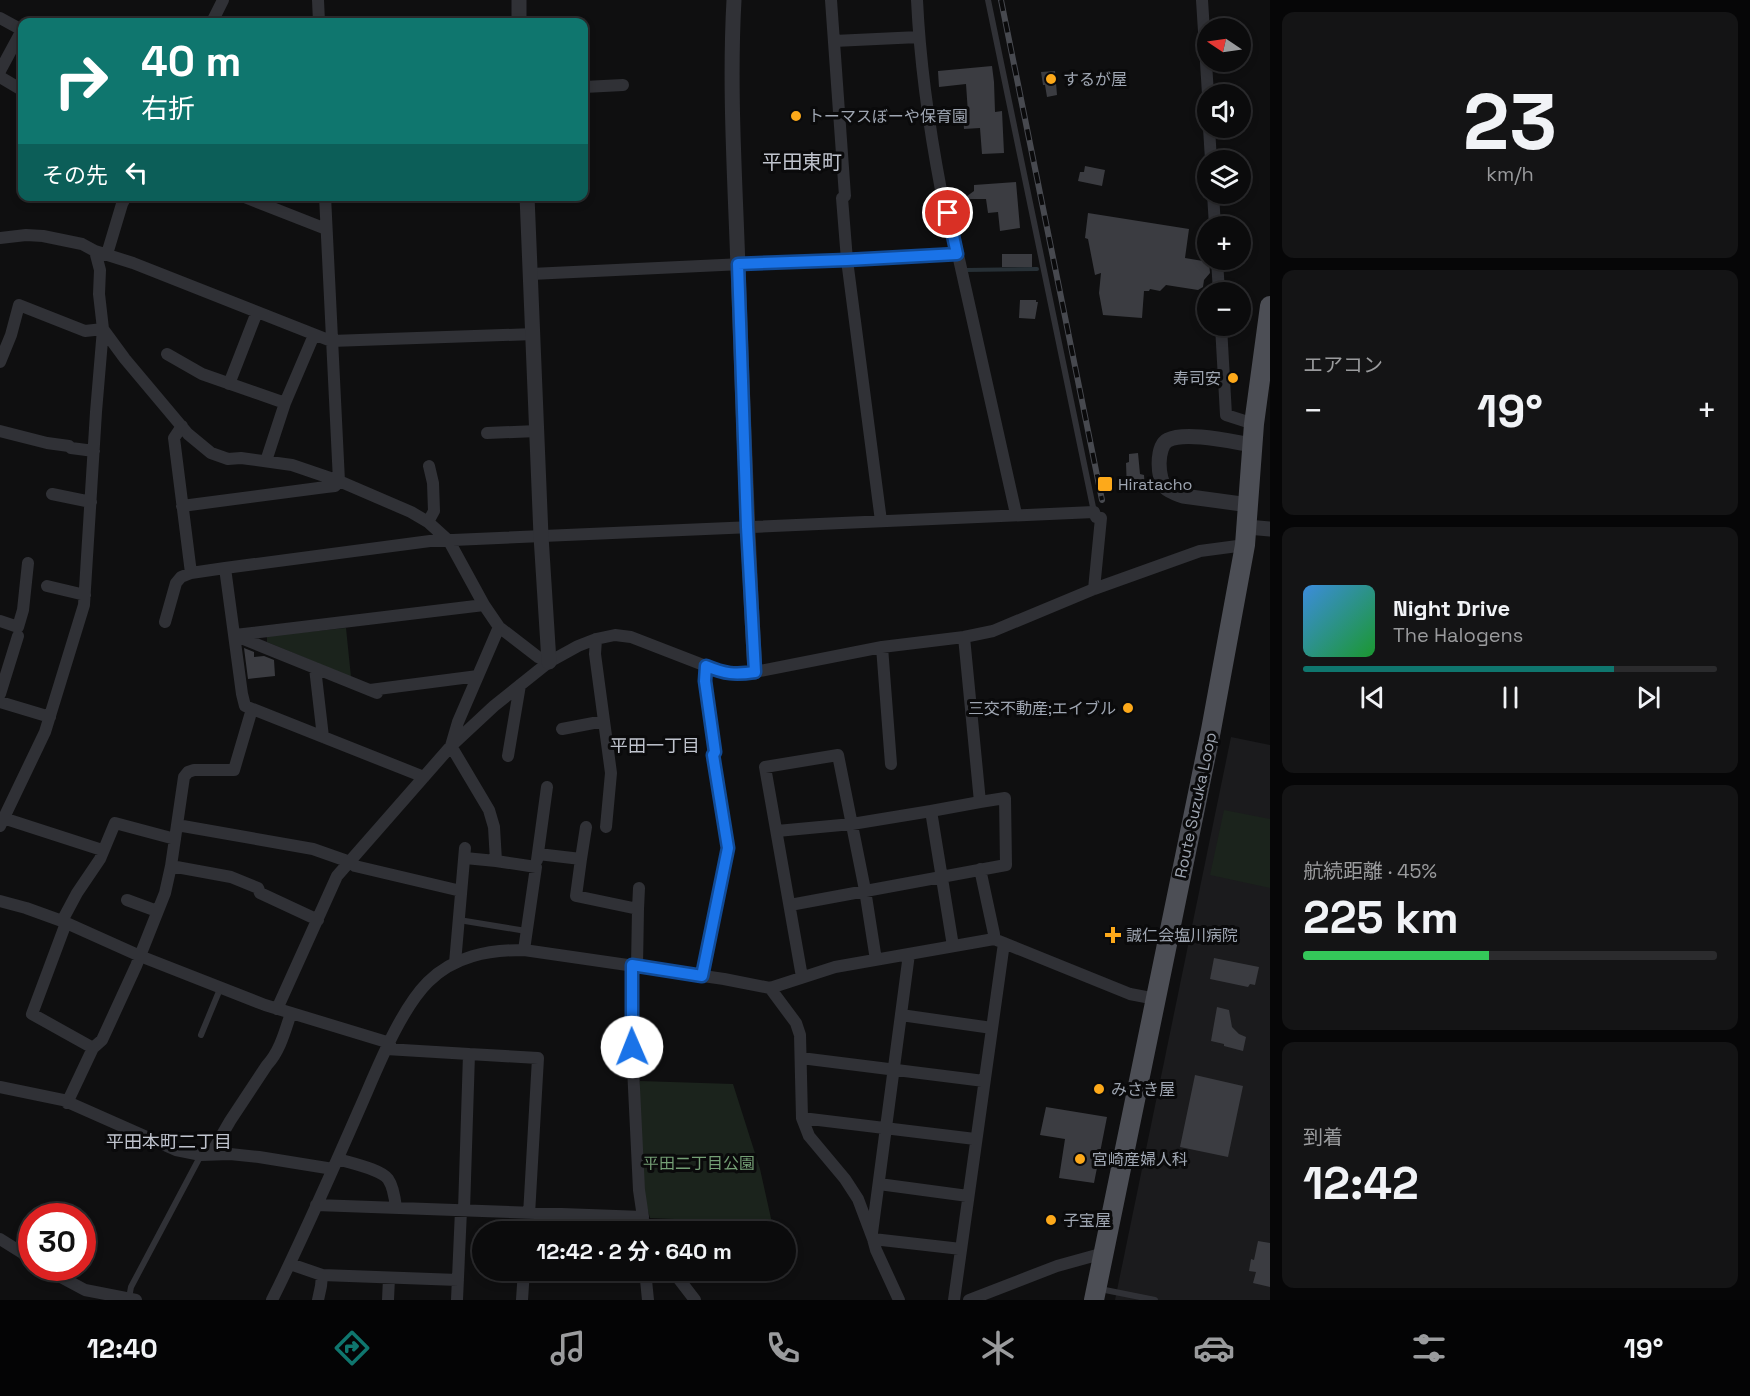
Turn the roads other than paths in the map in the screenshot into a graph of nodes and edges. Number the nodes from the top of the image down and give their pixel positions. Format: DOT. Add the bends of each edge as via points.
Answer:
graph roads {
  1 [pos="318,0"];
  2 [pos="519,0"];
  3 [pos="734,0"];
  4 [pos="831,0"];
  5 [pos="917,0"];
  6 [pos="988,0"];
  7 [pos="1202,0"];
  8 [pos="221,1"];
  9 [pos="0,18"];
  10 [pos="214,18"];
  11 [pos="319,18"];
  12 [pos="519,18"];
  13 [pos="18,28"];
  14 [pos="18,37"];
  15 [pos="919,37"];
  16 [pos="834,41"];
  17 [pos="0,71"];
  18 [pos="0,77"];
  19 [pos="1207,84"];
  20 [pos="623,85"];
  21 [pos="588,87"];
  22 [pos="18,88"];
  23 [pos="124,201"];
  24 [pos="255,201"];
  25 [pos="326,201"];
  26 [pos="528,201"];
  27 [pos="326,229"];
  28 [pos="0,238"];
  29 [pos="101,253"];
  30 [pos="957,254"];
  31 [pos="847,260"];
  32 [pos="738,264"];
  33 [pos="531,274"];
  34 [pos="1270,306"];
  35 [pos="257,312"];
  36 [pos="103,328"];
  37 [pos="534,334"];
  38 [pos="314,335"];
  39 [pos="1222,336"];
  40 [pos="332,341"];
  41 [pos="167,354"];
  42 [pos="0,362"];
  43 [pos="229,384"];
  44 [pos="285,403"];
  45 [pos="1254,424"];
  46 [pos="182,426"];
  47 [pos="0,431"];
  48 [pos="537,431"];
  49 [pos="487,433"];
  50 [pos="1253,445"];
  51 [pos="93,451"];
  52 [pos="266,461"];
  53 [pos="429,466"];
  54 [pos="339,482"];
  55 [pos="52,494"];
  56 [pos="91,502"];
  57 [pos="1249,505"];
  58 [pos="182,506"];
  59 [pos="1094,512"];
  60 [pos="1016,514"];
  61 [pos="881,521"];
  62 [pos="428,522"];
  63 [pos="747,527"];
  64 [pos="1270,529"];
  65 [pos="541,536"];
  66 [pos="1246,536"];
  67 [pos="449,541"];
  68 [pos="28,563"];
  69 [pos="225,568"];
  70 [pos="191,573"];
  71 [pos="47,586"];
  72 [pos="1094,589"];
  73 [pos="85,595"];
  74 [pos="484,605"];
  75 [pos="0,621"];
  76 [pos="165,622"];
  77 [pos="499,627"];
  78 [pos="235,635"];
  79 [pos="18,636"];
  80 [pos="964,637"];
  81 [pos="596,639"];
  82 [pos="882,647"];
  83 [pos="549,662"];
  84 [pos="706,666"];
  85 [pos="315,668"];
  86 [pos="755,672"];
  87 [pos="478,676"];
  88 [pos="520,685"];
  89 [pos="0,694"];
  90 [pos="0,702"];
  91 [pos="252,709"];
  92 [pos="50,717"];
  93 [pos="604,721"];
  94 [pos="562,729"];
  95 [pos="323,737"];
  96 [pos="451,746"];
  97 [pos="508,756"];
  98 [pos="891,765"];
  99 [pos="424,777"];
  100 [pos="547,787"];
  101 [pos="980,802"];
  102 [pos="931,811"];
  103 [pos="2,818"];
  104 [pos="852,824"];
  105 [pos="177,825"];
  106 [pos="586,827"];
  107 [pos="606,827"];
  108 [pos="777,831"];
  109 [pos="175,838"];
  110 [pos="102,850"];
  111 [pos="538,854"];
  112 [pos="581,859"];
  113 [pos="496,861"];
  114 [pos="350,862"];
  115 [pos="171,866"];
  116 [pos="536,867"];
  117 [pos="980,869"];
  118 [pos="941,876"];
  119 [pos="639,888"];
  120 [pos="864,890"];
  121 [pos="461,891"];
  122 [pos="128,900"];
  123 [pos="0,901"];
  124 [pos="790,905"];
  125 [pos="638,909"];
  126 [pos="157,911"];
  127 [pos="318,920"];
  128 [pos="459,920"];
  129 [pos="64,922"];
  130 [pos="526,931"];
  131 [pos="999,941"];
  132 [pos="953,946"];
  133 [pos="524,950"];
  134 [pos="909,954"];
  135 [pos="140,956"];
  136 [pos="876,960"];
  137 [pos="455,963"];
  138 [pos="634,966"];
  139 [pos="702,976"];
  140 [pos="802,977"];
  141 [pos="770,988"];
  142 [pos="220,989"];
  143 [pos="1156,999"];
  144 [pos="277,1009"];
  145 [pos="291,1013"];
  146 [pos="901,1016"];
  147 [pos="992,1028"];
  148 [pos="201,1035"];
  149 [pos="388,1046"];
  150 [pos="93,1048"];
  151 [pos="470,1054"];
  152 [pos="801,1058"];
  153 [pos="894,1071"];
  154 [pos="984,1081"];
  155 [pos="0,1087"];
  156 [pos="67,1103"];
  157 [pos="802,1118"];
  158 [pos="887,1128"];
  159 [pos="975,1139"];
  160 [pos="206,1155"];
  161 [pos="335,1164"];
  162 [pos="879,1184"];
  163 [pos="968,1196"];
  164 [pos="316,1205"];
  165 [pos="396,1208"];
  166 [pos="462,1210"];
  167 [pos="529,1214"];
  168 [pos="643,1217"];
  169 [pos="529,1221"];
  170 [pos="643,1221"];
  171 [pos="645,1221"];
  172 [pos="873,1237"];
  173 [pos="0,1239"];
  174 [pos="961,1249"];
  175 [pos="18,1250"];
  176 [pos="1104,1253"];
  177 [pos="290,1264"];
  178 [pos="322,1275"];
  179 [pos="389,1278"];
  180 [pos="458,1280"];
  181 [pos="68,1281"];
  182 [pos="523,1281"];
  183 [pos="646,1281"];
  184 [pos="680,1281"];
  185 [pos="1096,1294"];
  186 [pos="131,1296"];
  187 [pos="272,1300"];
  188 [pos="318,1300"];
  189 [pos="388,1300"];
  190 [pos="457,1300"];
  191 [pos="522,1300"];
  192 [pos="648,1300"];
  193 [pos="695,1300"];
  194 [pos="899,1300"];
  195 [pos="954,1300"];
  196 [pos="969,1300"];
  197 [pos="1155,1300"];
  1 -- 11 [label="street"];
  2 -- 12 [label="street"];
  3 -- 32 [label="street" via="732,134"];
  4 -- 16 [label="street"];
  5 -- 15 [label="street"];
  6 -- 59 [label="lane"];
  7 -- 19 [label="street"];
  8 -- 10 [label="street"];
  9 -- 13 [label="street"];
  14 -- 17 [label="street"];
  15 -- 16 [label="street"];
  15 -- 30 [label="street" via="931,136"];
  16 -- 31 [label="street"];
  18 -- 22 [label="street"];
  20 -- 21 [label="street"];
  23 -- 29 [label="street"];
  24 -- 27 [label="street"];
  25 -- 27 [label="street"];
  26 -- 33 [label="street"];
  27 -- 40 [label="street"];
  28 -- 29 [label="street" via="43,236 82,244"];
  29 -- 35 [label="street"];
  29 -- 36 [label="street" via="99,294"];
  30 -- 31 [label="street"];
  30 -- 60 [label="street"];
  31 -- 32 [label="street"];
  31 -- 61 [label="street"];
  32 -- 33 [label="street"];
  32 -- 63 [label="street"];
  33 -- 37 [label="street"];
  34 -- 45 [label="main road, Route Suzuka Loop"];
  35 -- 38 [label="street"];
  35 -- 43 [label="street"];
  36 -- 42 [label="street" via="85,331 19,305"];
  36 -- 46 [label="street"];
  36 -- 51 [label="street"];
  37 -- 40 [label="street"];
  37 -- 48 [label="street"];
  38 -- 40 [label="street"];
  38 -- 44 [label="street"];
  39 -- 45 [label="street" via="1226,415"];
  40 -- 54 [label="street"];
  41 -- 43 [label="street"];
  43 -- 44 [label="street"];
  44 -- 52 [label="street"];
  45 -- 50 [label="main road, Route Suzuka Loop"];
  46 -- 52 [label="street" via="216,456"];
  46 -- 58 [label="street" via="174,438"];
  47 -- 51 [label="street"];
  48 -- 49 [label="street"];
  48 -- 65 [label="street"];
  50 -- 57 [label="main road, Route Suzuka Loop"];
  50 -- 57 [label="street" via="1179,438 1163,445 1159,459 1161,481 1174,493"];
  51 -- 56 [label="street"];
  52 -- 54 [label="street" via="292,465"];
  53 -- 62 [label="street" via="434,512"];
  54 -- 58 [label="street" via="335,486"];
  54 -- 62 [label="street"];
  55 -- 56 [label="street"];
  56 -- 73 [label="street"];
  57 -- 66 [label="main road, Route Suzuka Loop"];
  58 -- 70 [label="street"];
  59 -- 60 [label="street"];
  59 -- 72 [label="street" via="1101,518"];
  60 -- 61 [label="street"];
  61 -- 63 [label="street"];
  62 -- 67 [label="street"];
  63 -- 65 [label="street"];
  63 -- 86 [label="street"];
  64 -- 66 [label="street"];
  65 -- 67 [label="street"];
  65 -- 83 [label="street"];
  66 -- 72 [label="street"];
  66 -- 143 [label="main road, Route Suzuka Loop"];
  67 -- 69 [label="street"];
  67 -- 74 [label="street"];
  68 -- 75 [label="street" via="18,627"];
  69 -- 70 [label="street"];
  69 -- 78 [label="street"];
  70 -- 76 [label="street" via="176,583"];
  71 -- 73 [label="street"];
  72 -- 80 [label="street" via="993,631"];
  73 -- 92 [label="street"];
  74 -- 77 [label="street"];
  74 -- 78 [label="street"];
  77 -- 83 [label="street"];
  77 -- 87 [label="street"];
  78 -- 85 [label="street"];
  78 -- 91 [label="street" via="243,701"];
  79 -- 89 [label="street"];
  80 -- 82 [label="street"];
  80 -- 101 [label="street"];
  81 -- 83 [label="street"];
  81 -- 84 [label="street" via="631,637"];
  81 -- 93 [label="street"];
  82 -- 86 [label="street"];
  82 -- 98 [label="street"];
  83 -- 88 [label="street"];
  84 -- 86 [label="street" via="738,675"];
  84 -- 139 [label="street" via="713,755 728,848"];
  85 -- 87 [label="street" via="373,691"];
  85 -- 95 [label="street"];
  87 -- 96 [label="street"];
  88 -- 96 [label="street"];
  88 -- 97 [label="street"];
  90 -- 92 [label="street"];
  91 -- 95 [label="street"];
  91 -- 105 [label="street" via="234,770 194,770 184,777"];
  92 -- 103 [label="street"];
  93 -- 94 [label="street"];
  93 -- 107 [label="street" via="611,773"];
  95 -- 99 [label="street"];
  96 -- 99 [label="street"];
  96 -- 113 [label="street" via="489,810"];
  99 -- 114 [label="street"];
  100 -- 111 [label="street"];
  101 -- 102 [label="street"];
  101 -- 117 [label="street" via="1005,798 1006,865"];
  102 -- 104 [label="street"];
  102 -- 118 [label="street"];
  103 -- 110 [label="street"];
  104 -- 108 [label="street"];
  104 -- 108 [label="street" via="838,755 765,767"];
  104 -- 120 [label="street"];
  105 -- 109 [label="street"];
  105 -- 114 [label="street" via="313,849"];
  106 -- 112 [label="street"];
  108 -- 124 [label="street"];
  109 -- 110 [label="street" via="115,823"];
  109 -- 115 [label="street"];
  110 -- 129 [label="street"];
  111 -- 112 [label="street"];
  111 -- 116 [label="street"];
  112 -- 125 [label="street" via="576,896"];
  113 -- 116 [label="street"];
  113 -- 121 [label="street" via="465,853"];
  114 -- 121 [label="street"];
  114 -- 127 [label="street" via="337,876"];
  115 -- 126 [label="street"];
  115 -- 127 [label="street" via="231,877"];
  116 -- 130 [label="street"];
  117 -- 118 [label="street"];
  117 -- 131 [label="street" via="994,934"];
  118 -- 120 [label="street"];
  118 -- 132 [label="street"];
  119 -- 125 [label="street"];
  120 -- 124 [label="street"];
  120 -- 136 [label="street"];
  121 -- 128 [label="street"];
  122 -- 126 [label="street"];
  123 -- 129 [label="street"];
  124 -- 140 [label="street"];
  125 -- 138 [label="street"];
  126 -- 135 [label="street"];
  127 -- 144 [label="street"];
  128 -- 130 [label="lane"];
  128 -- 137 [label="street"];
  129 -- 135 [label="street"];
  129 -- 150 [label="street" via="32,1014"];
  130 -- 133 [label="street"];
  131 -- 132 [label="street"];
  131 -- 143 [label="street" via="1130,994"];
  131 -- 147 [label="street"];
  132 -- 134 [label="street"];
  133 -- 137 [label="street" via="500,950"];
  133 -- 138 [label="street"];
  134 -- 136 [label="street"];
  134 -- 146 [label="street"];
  135 -- 142 [label="street"];
  135 -- 150 [label="street" via="102,1040"];
  136 -- 140 [label="street"];
  137 -- 149 [label="street" via="418,993"];
  138 -- 139 [label="street"];
  138 -- 168 [label="street" via="631,1028"];
  139 -- 141 [label="street"];
  140 -- 141 [label="street"];
  141 -- 152 [label="street" via="796,1023"];
  142 -- 144 [label="street"];
  142 -- 148 [label="lane"];
  143 -- 176 [label="main road, Route Suzuka Loop"];
  144 -- 145 [label="street"];
  145 -- 149 [label="street"];
  145 -- 160 [label="street" via="274,1058"];
  146 -- 147 [label="street"];
  146 -- 153 [label="street"];
  147 -- 154 [label="street"];
  149 -- 151 [label="street"];
  149 -- 161 [label="street"];
  150 -- 156 [label="street"];
  151 -- 166 [label="street"];
  151 -- 167 [label="street" via="538,1058"];
  152 -- 153 [label="street"];
  152 -- 157 [label="street"];
  153 -- 154 [label="street"];
  153 -- 158 [label="street"];
  154 -- 159 [label="street"];
  155 -- 156 [label="street"];
  156 -- 160 [label="street" via="176,1150"];
  157 -- 158 [label="street"];
  157 -- 172 [label="street" via="809,1136 858,1199"];
  158 -- 159 [label="street"];
  158 -- 162 [label="street"];
  159 -- 163 [label="street"];
  160 -- 161 [label="street"];
  160 -- 186 [label="lane" via="200,1159"];
  161 -- 164 [label="street"];
  161 -- 165 [label="street" via="376,1172 388,1179"];
  162 -- 163 [label="street"];
  162 -- 172 [label="street"];
  163 -- 174 [label="street"];
  164 -- 165 [label="street"];
  164 -- 177 [label="street"];
  165 -- 166 [label="street"];
  166 -- 167 [label="street"];
  166 -- 180 [label="street"];
  167 -- 168 [label="street"];
  167 -- 169 [label="street"];
  168 -- 170 [label="street"];
  168 -- 171 [label="street"];
  172 -- 174 [label="street"];
  172 -- 194 [label="street"];
  173 -- 175 [label="street"];
  174 -- 195 [label="street"];
  176 -- 185 [label="main road, Route Suzuka Loop"];
  176 -- 196 [label="street" via="1057,1266"];
  177 -- 178 [label="street"];
  177 -- 187 [label="street"];
  178 -- 179 [label="street"];
  178 -- 188 [label="street"];
  179 -- 180 [label="street"];
  179 -- 189 [label="street"];
  180 -- 190 [label="street"];
  181 -- 186 [label="street" via="85,1290"];
  182 -- 191 [label="street"];
  183 -- 192 [label="street"];
  184 -- 193 [label="street"];
  185 -- 197 [label="lane"];
}
